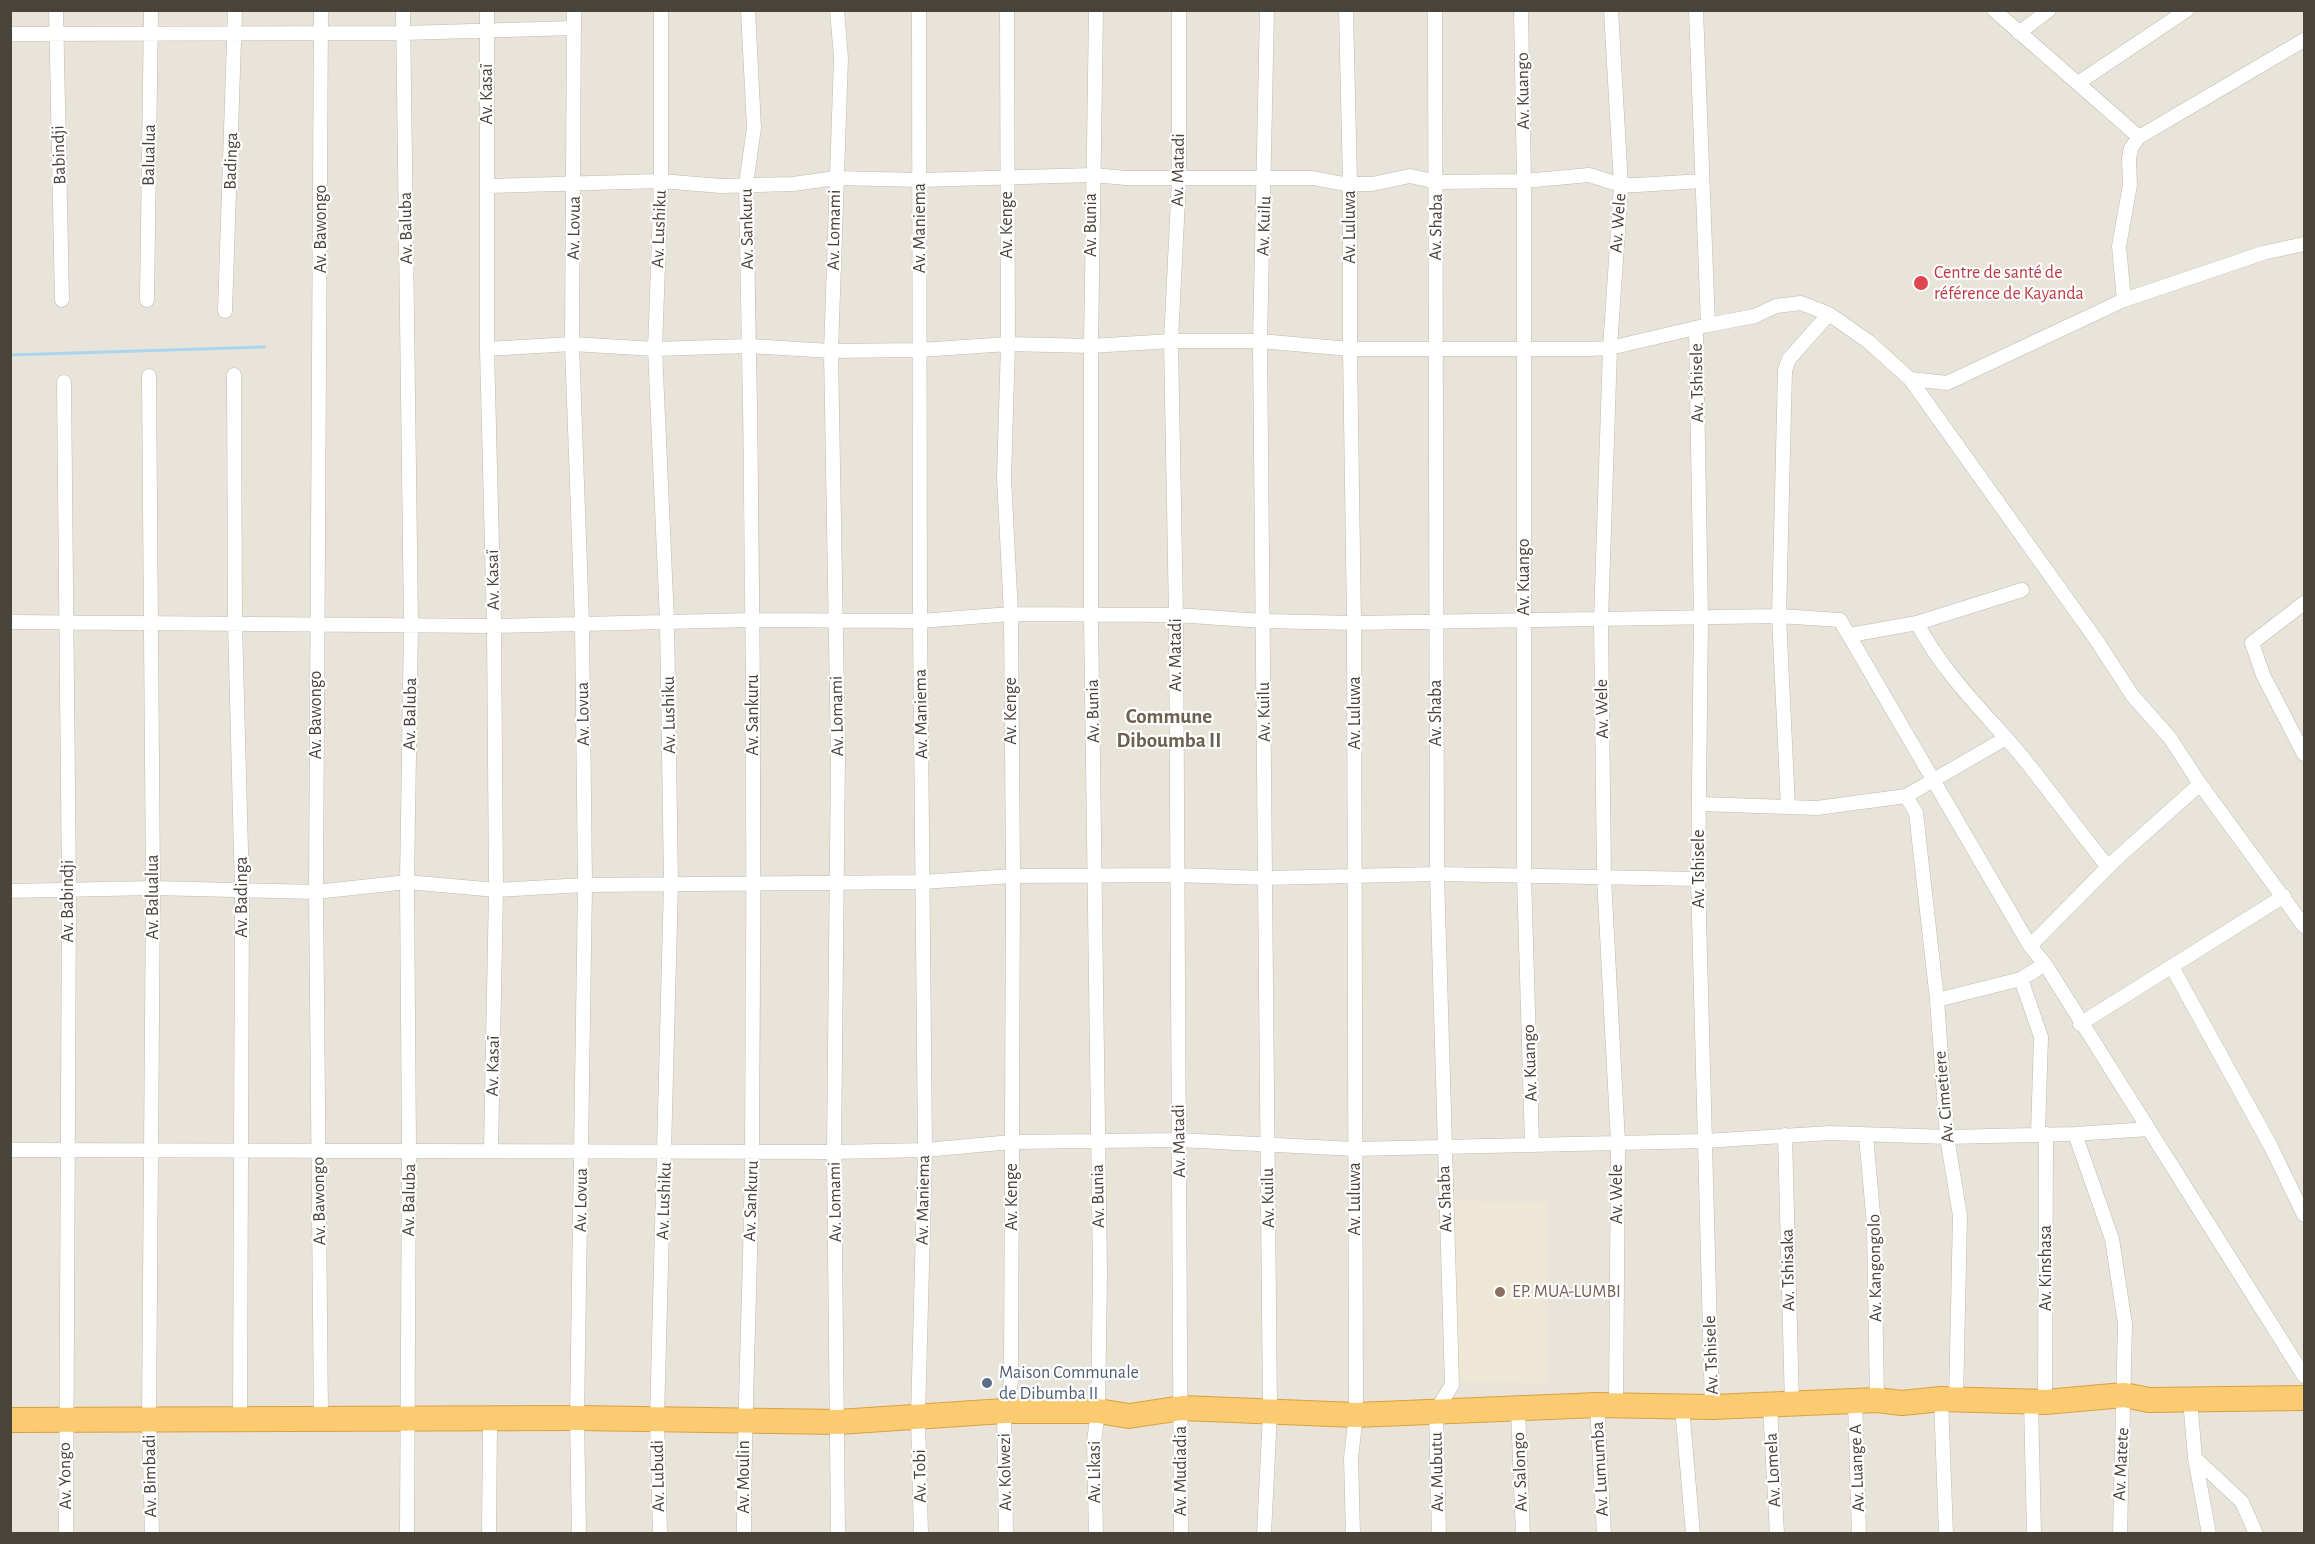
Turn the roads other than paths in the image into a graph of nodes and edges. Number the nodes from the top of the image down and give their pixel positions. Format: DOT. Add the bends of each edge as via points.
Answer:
graph roads {
  1 [pos="56,10"];
  2 [pos="151,10"];
  3 [pos="235,10"];
  4 [pos="321,10"];
  5 [pos="403,10"];
  6 [pos="487,10"];
  7 [pos="574,10"];
  8 [pos="662,10"];
  9 [pos="748,10"];
  10 [pos="837,10"];
  11 [pos="919,10"];
  12 [pos="1007,10"];
  13 [pos="1095,10"];
  14 [pos="1179,10"];
  15 [pos="1267,10"];
  16 [pos="1346,10"];
  17 [pos="1435,10"];
  18 [pos="1521,10"];
  19 [pos="1611,10"];
  20 [pos="1696,10"];
  21 [pos="1994,10"];
  22 [pos="2049,10"];
  23 [pos="2187,10"];
  24 [pos="574,28"];
  25 [pos="487,30"];
  26 [pos="151,33"];
  27 [pos="322,33"];
  28 [pos="404,33"];
  29 [pos="2019,33"];
  30 [pos="10,34"];
  31 [pos="55,34"];
  32 [pos="236,34"];
  33 [pos="2304,40"];
  34 [pos="2078,83"];
  35 [pos="2139,136"];
  36 [pos="1092,175"];
  37 [pos="1007,177"];
  38 [pos="836,178"];
  39 [pos="1179,179"];
  40 [pos="1265,179"];
  41 [pos="920,180"];
  42 [pos="1702,180"];
  43 [pos="661,181"];
  44 [pos="1524,181"];
  45 [pos="1437,182"];
  46 [pos="1350,183"];
  47 [pos="575,184"];
  48 [pos="746,184"];
  49 [pos="1621,184"];
  50 [pos="488,186"];
  51 [pos="2304,244"];
  52 [pos="62,300"];
  53 [pos="147,300"];
  54 [pos="2124,300"];
  55 [pos="225,311"];
  56 [pos="1829,314"];
  57 [pos="1702,328"];
  58 [pos="1170,341"];
  59 [pos="1260,341"];
  60 [pos="572,344"];
  61 [pos="1008,344"];
  62 [pos="749,346"];
  63 [pos="1091,346"];
  64 [pos="1523,348"];
  65 [pos="1610,348"];
  66 [pos="655,349"];
  67 [pos="1350,349"];
  68 [pos="1434,349"];
  69 [pos="487,350"];
  70 [pos="920,350"];
  71 [pos="831,351"];
  72 [pos="234,375"];
  73 [pos="149,376"];
  74 [pos="1910,379"];
  75 [pos="64,382"];
  76 [pos="2022,590"];
  77 [pos="2304,603"];
  78 [pos="1011,614"];
  79 [pos="1176,615"];
  80 [pos="1779,615"];
  81 [pos="1091,616"];
  82 [pos="1701,617"];
  83 [pos="753,620"];
  84 [pos="836,620"];
  85 [pos="1436,620"];
  86 [pos="1601,620"];
  87 [pos="667,621"];
  88 [pos="920,621"];
  89 [pos="1263,621"];
  90 [pos="1524,621"];
  91 [pos="10,622"];
  92 [pos="66,622"];
  93 [pos="235,623"];
  94 [pos="582,623"];
  95 [pos="1354,623"];
  96 [pos="1917,623"];
  97 [pos="317,624"];
  98 [pos="151,625"];
  99 [pos="411,625"];
  100 [pos="494,626"];
  101 [pos="1850,635"];
  102 [pos="2006,738"];
  103 [pos="2304,754"];
  104 [pos="1933,778"];
  105 [pos="2200,784"];
  106 [pos="1906,796"];
  107 [pos="1699,804"];
  108 [pos="1788,807"];
  109 [pos="2108,867"];
  110 [pos="1437,874"];
  111 [pos="1176,875"];
  112 [pos="1013,876"];
  113 [pos="1524,876"];
  114 [pos="1355,877"];
  115 [pos="1095,878"];
  116 [pos="1266,878"];
  117 [pos="1604,878"];
  118 [pos="1698,879"];
  119 [pos="407,882"];
  120 [pos="922,882"];
  121 [pos="671,883"];
  122 [pos="754,883"];
  123 [pos="837,884"];
  124 [pos="585,885"];
  125 [pos="153,888"];
  126 [pos="69,890"];
  127 [pos="242,890"];
  128 [pos="496,890"];
  129 [pos="10,891"];
  130 [pos="316,892"];
  131 [pos="2284,896"];
  132 [pos="2304,926"];
  133 [pos="2030,946"];
  134 [pos="2045,964"];
  135 [pos="2172,967"];
  136 [pos="2021,979"];
  137 [pos="1936,1000"];
  138 [pos="2080,1024"];
  139 [pos="2150,1129"];
  140 [pos="2042,1134"];
  141 [pos="2074,1134"];
  142 [pos="1785,1135"];
  143 [pos="1866,1136"];
  144 [pos="1947,1137"];
  145 [pos="1179,1140"];
  146 [pos="1705,1141"];
  147 [pos="1012,1142"];
  148 [pos="1097,1143"];
  149 [pos="1617,1143"];
  150 [pos="1532,1144"];
  151 [pos="1268,1145"];
  152 [pos="1443,1146"];
  153 [pos="241,1148"];
  154 [pos="1354,1149"];
  155 [pos="10,1150"];
  156 [pos="66,1150"];
  157 [pos="318,1150"];
  158 [pos="410,1150"];
  159 [pos="491,1150"];
  160 [pos="925,1150"];
  161 [pos="151,1151"];
  162 [pos="581,1151"];
  163 [pos="666,1151"];
  164 [pos="752,1152"];
  165 [pos="834,1152"];
  166 [pos="2304,1215"];
  167 [pos="2304,1376"];
  168 [pos="2124,1395"];
  169 [pos="2304,1398"];
  170 [pos="2190,1399"];
  171 [pos="1948,1400"];
  172 [pos="1866,1401"];
  173 [pos="2038,1402"];
  174 [pos="1607,1406"];
  175 [pos="1781,1406"];
  176 [pos="1682,1407"];
  177 [pos="1712,1407"];
  178 [pos="1182,1408"];
  179 [pos="1518,1410"];
  180 [pos="1004,1411"];
  181 [pos="1098,1411"];
  182 [pos="1436,1411"];
  183 [pos="1270,1413"];
  184 [pos="1356,1415"];
  185 [pos="406,1418"];
  186 [pos="577,1418"];
  187 [pos="918,1418"];
  188 [pos="65,1419"];
  189 [pos="149,1419"];
  190 [pos="321,1419"];
  191 [pos="657,1419"];
  192 [pos="10,1420"];
  193 [pos="240,1420"];
  194 [pos="490,1420"];
  195 [pos="744,1420"];
  196 [pos="838,1422"];
  197 [pos="2195,1458"];
  198 [pos="66,1533"];
  199 [pos="152,1533"];
  200 [pos="407,1533"];
  201 [pos="489,1533"];
  202 [pos="579,1533"];
  203 [pos="660,1533"];
  204 [pos="744,1533"];
  205 [pos="838,1533"];
  206 [pos="921,1533"];
  207 [pos="1006,1533"];
  208 [pos="1096,1533"];
  209 [pos="1181,1533"];
  210 [pos="1264,1533"];
  211 [pos="1353,1533"];
  212 [pos="1439,1533"];
  213 [pos="1523,1533"];
  214 [pos="1604,1533"];
  215 [pos="1693,1533"];
  216 [pos="1777,1533"];
  217 [pos="1859,1533"];
  218 [pos="1946,1533"];
  219 [pos="2034,1533"];
  220 [pos="2120,1533"];
  221 [pos="2210,1533"];
  222 [pos="2256,1533"];
  1 -- 31 [label="street, Babindji"];
  2 -- 26 [label="street, Balualua"];
  3 -- 32 [label="street, Badinga"];
  4 -- 27 [label="street, Av. Bawongo"];
  5 -- 28 [label="street, Av. Baluba"];
  6 -- 25 [label="street, Av. Kasaï"];
  7 -- 24 [label="street, Av. Lovua"];
  8 -- 43 [label="street, Av. Lushiku"];
  9 -- 48 [label="street, Av. Sankuru" via="754,129"];
  10 -- 38 [label="street, Av. Lomami" via="841,58"];
  11 -- 41 [label="street, Av. Maniema"];
  12 -- 37 [label="street, Av. Kenge"];
  13 -- 36 [label="street, Av. Bunia"];
  14 -- 39 [label="street, Av. Matadi"];
  15 -- 40 [label="street, Av. Kuilu"];
  16 -- 46 [label="street, Av. Luluwa"];
  17 -- 45 [label="street, Av. Shaba"];
  18 -- 44 [label="street, Av. Kuango"];
  19 -- 49 [label="street, Av. Wele"];
  20 -- 42 [label="street, Av. Tshisele"];
  21 -- 29 [label="street"];
  22 -- 29 [label="street"];
  23 -- 34 [label="street"];
  24 -- 25 [label="street"];
  24 -- 47 [label="street, Av. Lovua"];
  25 -- 28 [label="street"];
  25 -- 50 [label="street, Av. Kasaï"];
  26 -- 31 [label="street"];
  26 -- 32 [label="street"];
  26 -- 53 [label="street, Balualua"];
  27 -- 28 [label="street"];
  27 -- 32 [label="street"];
  27 -- 97 [label="street, Av. Bawongo"];
  28 -- 99 [label="street, Av. Baluba"];
  29 -- 34 [label="street"];
  30 -- 31 [label="street"];
  31 -- 52 [label="street, Babindji"];
  32 -- 55 [label="street, Badinga"];
  33 -- 35 [label="street"];
  34 -- 35 [label="street"];
  35 -- 54 [label="street" via="2131,148 2130,185 2119,246"];
  36 -- 37 [label="street"];
  36 -- 39 [label="street"];
  36 -- 63 [label="street, Av. Bunia"];
  37 -- 41 [label="street"];
  37 -- 61 [label="street, Av. Kenge"];
  38 -- 41 [label="street"];
  38 -- 48 [label="street" via="793,184"];
  38 -- 71 [label="street, Av. Lomami"];
  39 -- 40 [label="street"];
  39 -- 58 [label="street, Av. Matadi"];
  40 -- 46 [label="street" via="1313,178"];
  40 -- 59 [label="street, Av. Kuilu"];
  41 -- 70 [label="street, Av. Maniema"];
  42 -- 49 [label="street"];
  42 -- 57 [label="street, Av. Tshisele"];
  43 -- 47 [label="street"];
  43 -- 48 [label="street"];
  43 -- 66 [label="street, Av. Lushiku"];
  44 -- 45 [label="street"];
  44 -- 49 [label="street" via="1589,175"];
  44 -- 64 [label="street, Av. Kuango"];
  45 -- 46 [label="street" via="1410,176 1372,184"];
  45 -- 68 [label="street, Av. Shaba"];
  46 -- 67 [label="street, Av. Luluwa"];
  47 -- 50 [label="street"];
  47 -- 60 [label="street, Av. Lovua"];
  48 -- 62 [label="street, Av. Sankuru"];
  49 -- 65 [label="street, Av. Wele"];
  50 -- 69 [label="street, Av. Kasaï"];
  51 -- 54 [label="street" via="2231,263"];
  54 -- 74 [label="street" via="1947,383"];
  56 -- 57 [label="street" via="1790,303 1746,319"];
  56 -- 74 [label="street" via="1869,342"];
  56 -- 80 [label="street" via="1789,359 1785,370"];
  57 -- 65 [label="street"];
  57 -- 82 [label="street, Av. Tshisele"];
  58 -- 59 [label="street"];
  58 -- 63 [label="street"];
  58 -- 79 [label="street, Av. Matadi"];
  59 -- 67 [label="street"];
  59 -- 89 [label="street, Av. Kuilu"];
  60 -- 66 [label="street"];
  60 -- 69 [label="street"];
  60 -- 94 [label="street, Av. Lovua"];
  61 -- 63 [label="street"];
  61 -- 70 [label="street"];
  61 -- 78 [label="street, Av. Kenge" via="1004,478"];
  62 -- 66 [label="street"];
  62 -- 71 [label="street"];
  62 -- 83 [label="street, Av. Sankuru"];
  63 -- 81 [label="street, Av. Bunia"];
  64 -- 65 [label="street"];
  64 -- 68 [label="street"];
  64 -- 90 [label="street, Av. Kuango"];
  65 -- 86 [label="street, Av. Wele"];
  66 -- 87 [label="street, Av. Lushiku"];
  67 -- 68 [label="street"];
  67 -- 95 [label="street, Av. Luluwa"];
  68 -- 85 [label="street, Av. Shaba"];
  69 -- 100 [label="street, Av. Kasaï"];
  70 -- 71 [label="street"];
  70 -- 88 [label="street, Av. Maniema"];
  71 -- 84 [label="street, Av. Lomami"];
  72 -- 93 [label="street, Av. Badinga"];
  73 -- 98 [label="street, Av. Balualua"];
  74 -- 105 [label="street"];
  75 -- 92 [label="street, Av. Babindji"];
  76 -- 96 [label="street"];
  77 -- 103 [label="street" via="2252,643 2263,675"];
  78 -- 81 [label="street"];
  78 -- 88 [label="street"];
  78 -- 112 [label="street, Av. Kenge"];
  79 -- 81 [label="street"];
  79 -- 89 [label="street"];
  79 -- 111 [label="street, Av. Matadi"];
  80 -- 82 [label="street"];
  80 -- 101 [label="street" via="1840,620"];
  80 -- 108 [label="street"];
  81 -- 115 [label="street, Av. Bunia"];
  82 -- 86 [label="street"];
  82 -- 107 [label="street, Av. Tshisele"];
  83 -- 84 [label="street"];
  83 -- 87 [label="street"];
  83 -- 122 [label="street, Av. Sankuru"];
  84 -- 88 [label="street"];
  84 -- 123 [label="street, Av. Lomami"];
  85 -- 90 [label="street"];
  85 -- 95 [label="street"];
  85 -- 110 [label="street, Av. Shaba"];
  86 -- 90 [label="street"];
  86 -- 117 [label="street, Av. Wele"];
  87 -- 94 [label="street"];
  87 -- 121 [label="street, Av. Lushiku"];
  88 -- 120 [label="street, Av. Maniema"];
  89 -- 95 [label="street"];
  89 -- 116 [label="street, Av. Kuilu"];
  90 -- 113 [label="street, Av. Kuango"];
  91 -- 92 [label="street"];
  92 -- 98 [label="street"];
  92 -- 126 [label="street, Av. Babindji"];
  93 -- 97 [label="street"];
  93 -- 98 [label="street"];
  93 -- 127 [label="street, Av. Badinga"];
  94 -- 100 [label="street"];
  94 -- 124 [label="street, Av. Lovua"];
  95 -- 114 [label="street, Av. Luluwa"];
  96 -- 101 [label="street"];
  96 -- 102 [label="street" via="1958,684"];
  97 -- 99 [label="street"];
  97 -- 130 [label="street, Av. Bawongo"];
  98 -- 125 [label="street, Av. Balualua"];
  99 -- 100 [label="street"];
  99 -- 119 [label="street, Av. Baluba"];
  100 -- 128 [label="street, Av. Kasaï"];
  101 -- 104 [label="street"];
  102 -- 104 [label="street"];
  102 -- 109 [label="street"];
  104 -- 106 [label="street"];
  104 -- 133 [label="street"];
  105 -- 109 [label="street"];
  105 -- 131 [label="street"];
  106 -- 108 [label="street" via="1817,808"];
  106 -- 137 [label="street, Av. Cimetiere" via="1916,813"];
  107 -- 108 [label="street"];
  107 -- 118 [label="street, Av. Tshisele"];
  109 -- 133 [label="street"];
  110 -- 113 [label="street"];
  110 -- 114 [label="street"];
  110 -- 152 [label="street, Av. Shaba"];
  111 -- 115 [label="street"];
  111 -- 116 [label="street"];
  111 -- 145 [label="street, Av. Matadi"];
  112 -- 115 [label="street"];
  112 -- 120 [label="street"];
  112 -- 147 [label="street, Av. Kenge"];
  113 -- 117 [label="street"];
  113 -- 150 [label="street, Av. Kuango"];
  114 -- 116 [label="street"];
  114 -- 154 [label="street, Av. Luluwa"];
  115 -- 148 [label="street, Av. Bunia"];
  116 -- 151 [label="street, Av. Kuilu"];
  117 -- 118 [label="street"];
  117 -- 149 [label="street, Av. Wele"];
  118 -- 146 [label="street, Av. Tshisele"];
  119 -- 128 [label="street"];
  119 -- 130 [label="street"];
  119 -- 158 [label="street, Av. Baluba"];
  120 -- 123 [label="street"];
  120 -- 160 [label="street, Av. Maniema"];
  121 -- 122 [label="street"];
  121 -- 124 [label="street"];
  121 -- 163 [label="street, Av. Lushiku"];
  122 -- 123 [label="street"];
  122 -- 164 [label="street, Av. Sankuru"];
  123 -- 165 [label="street, Av. Lomami"];
  124 -- 128 [label="street"];
  124 -- 162 [label="street, Av. Lovua"];
  125 -- 126 [label="street"];
  125 -- 127 [label="street"];
  125 -- 161 [label="street, Av. Balualua"];
  126 -- 129 [label="street"];
  126 -- 156 [label="street, Av. Babindji"];
  127 -- 130 [label="street"];
  127 -- 153 [label="street, Av. Badinga"];
  128 -- 159 [label="street, Av. Kasaï"];
  130 -- 157 [label="street, Av. Bawongo"];
  131 -- 132 [label="street"];
  131 -- 135 [label="street"];
  133 -- 134 [label="street"];
  134 -- 136 [label="street"];
  134 -- 138 [label="street"];
  135 -- 138 [label="street"];
  135 -- 166 [label="street"];
  136 -- 137 [label="street"];
  136 -- 140 [label="street, Av. Kinshasa" via="2041,1037"];
  137 -- 144 [label="street, Av. Cimetiere"];
  138 -- 139 [label="street"];
  139 -- 141 [label="street"];
  139 -- 167 [label="street"];
  140 -- 141 [label="street"];
  140 -- 144 [label="street"];
  140 -- 173 [label="street, Av. Kinshasa"];
  141 -- 168 [label="street, Av. Matete" via="2116,1256 2126,1324"];
  142 -- 143 [label="street"];
  142 -- 146 [label="street"];
  142 -- 175 [label="street, Av. Tshisaka"];
  143 -- 144 [label="street"];
  143 -- 172 [label="street, Av. Kangongolo" via="1874,1225"];
  144 -- 171 [label="street, Av. Cimetiere" via="1960,1216"];
  145 -- 148 [label="street"];
  145 -- 151 [label="street"];
  145 -- 178 [label="street, Av. Matadi"];
  146 -- 149 [label="street"];
  146 -- 177 [label="street, Av. Tshisele"];
  147 -- 148 [label="street"];
  147 -- 160 [label="street"];
  147 -- 180 [label="street, Av. Kenge" via="1011,1382"];
  148 -- 181 [label="street, Av. Bunia"];
  149 -- 150 [label="street"];
  149 -- 174 [label="street, Av. Wele"];
  150 -- 152 [label="street"];
  151 -- 154 [label="street"];
  151 -- 183 [label="street, Av. Kuilu"];
  152 -- 154 [label="street"];
  152 -- 182 [label="street, Av. Shaba" via="1452,1385"];
  153 -- 157 [label="street"];
  153 -- 161 [label="street"];
  153 -- 193 [label="street, Av. Badinga"];
  154 -- 184 [label="street, Av. Luluwa"];
  155 -- 156 [label="street"];
  156 -- 161 [label="street"];
  156 -- 188 [label="street, Av. Babindji"];
  157 -- 158 [label="street"];
  157 -- 190 [label="street, Av. Bawongo"];
  158 -- 159 [label="street"];
  158 -- 185 [label="street, Av. Baluba"];
  159 -- 162 [label="street"];
  160 -- 165 [label="street"];
  160 -- 187 [label="street, Av. Maniema"];
  161 -- 189 [label="street, Av. Balualua"];
  162 -- 163 [label="street"];
  162 -- 186 [label="street, Av. Lovua"];
  163 -- 164 [label="street"];
  163 -- 191 [label="street, Av. Lushiku"];
  164 -- 165 [label="street"];
  164 -- 195 [label="street, Av. Sankuru"];
  165 -- 196 [label="street, Av. Lomami"];
  168 -- 170 [label="highway" via="2149,1400"];
  168 -- 173 [label="highway"];
  168 -- 220 [label="street, Av. Matete"];
  169 -- 170 [label="highway"];
  170 -- 197 [label="street"];
  171 -- 172 [label="highway"];
  171 -- 173 [label="highway"];
  171 -- 218 [label="street, Av. Cimetiere"];
  172 -- 175 [label="highway"];
  172 -- 217 [label="street, Av. Luange A"];
  173 -- 219 [label="street, Av. Kinshasa"];
  174 -- 176 [label="highway"];
  174 -- 179 [label="highway"];
  174 -- 214 [label="street, Av. Lumumba"];
  175 -- 177 [label="highway"];
  175 -- 216 [label="street, Av. Lomela"];
  176 -- 177 [label="highway"];
  176 -- 215 [label="street"];
  178 -- 181 [label="highway" via="1129,1416"];
  178 -- 183 [label="highway"];
  178 -- 209 [label="street, Av. Mudiadia"];
  179 -- 182 [label="highway"];
  179 -- 213 [label="street, Av. Salongo"];
  180 -- 181 [label="highway"];
  180 -- 187 [label="highway"];
  180 -- 207 [label="street, Av. Kolwezi"];
  181 -- 208 [label="street, Av. Likasi" via="1094,1442"];
  182 -- 184 [label="highway"];
  182 -- 212 [label="street, Av. Mubutu"];
  183 -- 184 [label="highway"];
  183 -- 210 [label="street, Av. Kuilu"];
  184 -- 211 [label="street, Av. Luluwa" via="1351,1458"];
  185 -- 190 [label="highway"];
  185 -- 194 [label="highway"];
  185 -- 200 [label="street, Av. Baluba"];
  186 -- 191 [label="highway"];
  186 -- 194 [label="highway"];
  186 -- 202 [label="street, Av. Lovua"];
  187 -- 196 [label="highway"];
  187 -- 206 [label="street, Av. Tobi"];
  188 -- 189 [label="highway"];
  188 -- 192 [label="highway"];
  188 -- 198 [label="street, Av. Yongo"];
  189 -- 193 [label="highway"];
  189 -- 199 [label="street, Av. Bimbadi"];
  190 -- 193 [label="highway"];
  191 -- 195 [label="highway"];
  191 -- 203 [label="street, Av. Lubudi"];
  194 -- 201 [label="street"];
  195 -- 196 [label="highway"];
  195 -- 204 [label="street, Av. Moulin"];
  196 -- 205 [label="street, Av. Lomami"];
  197 -- 221 [label="street"];
  197 -- 222 [label="street" via="2242,1502"];
}
